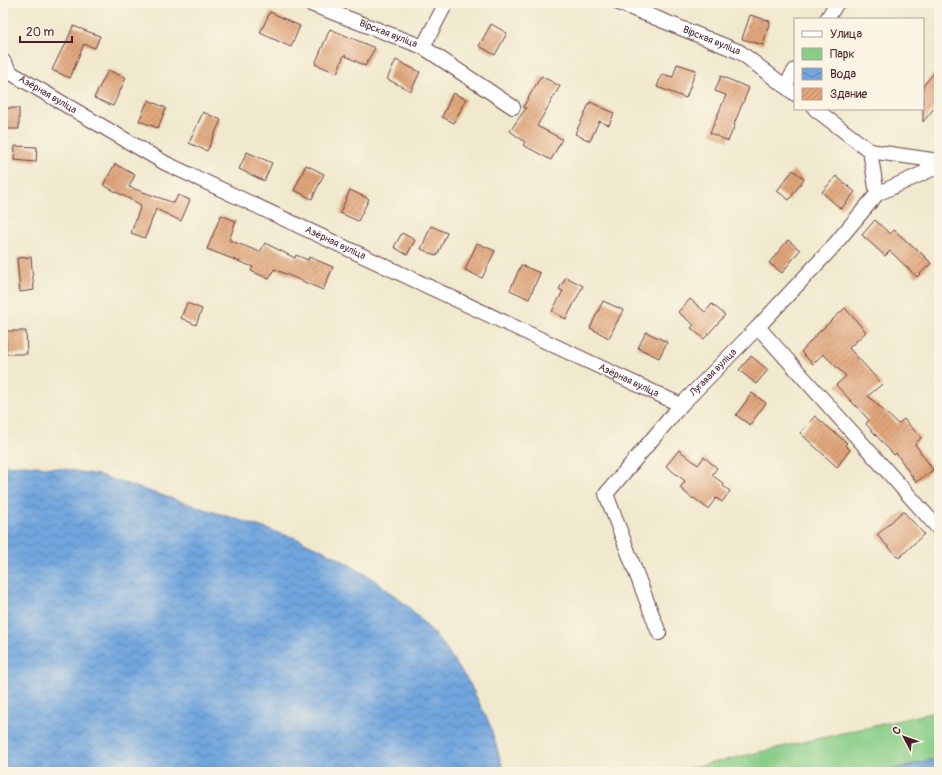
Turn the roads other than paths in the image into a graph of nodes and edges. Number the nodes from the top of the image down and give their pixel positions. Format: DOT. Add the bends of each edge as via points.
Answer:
graph roads {
  1 [pos="308,3"];
  2 [pos="446,3"];
  3 [pos="619,3"];
  4 [pos="837,3"];
  5 [pos="828,18"];
  6 [pos="423,47"];
  7 [pos="3,61"];
  8 [pos="794,74"];
  9 [pos="790,90"];
  10 [pos="513,107"];
  11 [pos="816,110"];
  12 [pos="870,151"];
  13 [pos="939,161"];
  14 [pos="939,166"];
  15 [pos="877,194"];
  16 [pos="758,327"];
  17 [pos="681,405"];
  18 [pos="939,529"];
  19 [pos="658,633"];
  1 -- 6 [label="street, Вірская вуліца"];
  2 -- 6 [label="street, Вірская вуліца"];
  3 -- 9 [label="street, Вірская вуліца" via="740,52"];
  4 -- 5 [label="street"];
  6 -- 10 [label="street, Вірская вуліца"];
  7 -- 17 [label="street, Азёрная вуліца" via="12,73 165,163"];
  8 -- 9 [label="street"];
  11 -- 12 [label="street"];
  12 -- 13 [label="street"];
  12 -- 15 [label="street"];
  14 -- 15 [label="street, Лугавая вуліца"];
  15 -- 16 [label="street, Лугавая вуліца" via="830,250"];
  16 -- 17 [label="street, Лугавая вуліца"];
  16 -- 18 [label="street"];
  17 -- 19 [label="street, Лугавая вуліца" via="606,494"];
}
